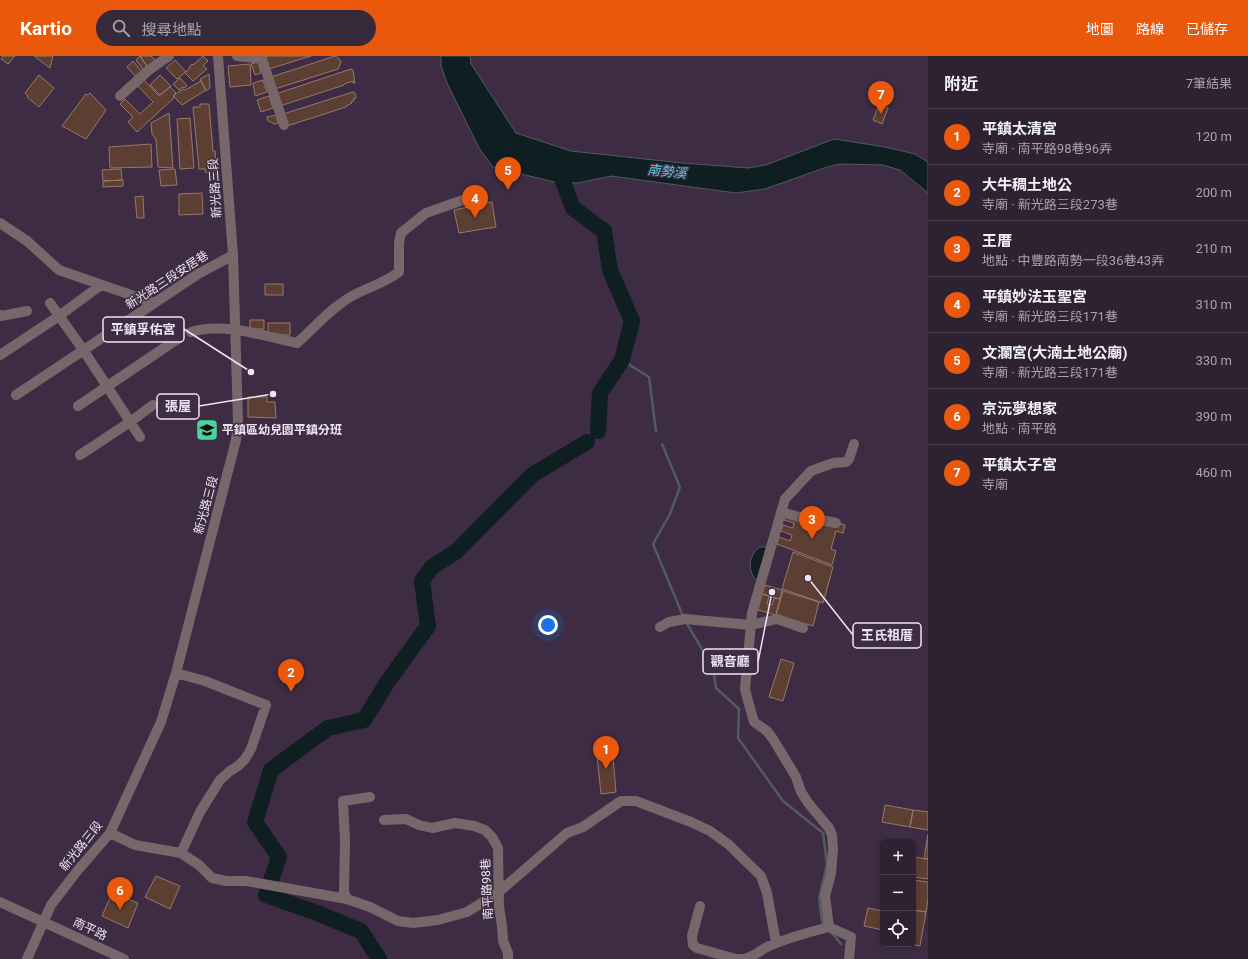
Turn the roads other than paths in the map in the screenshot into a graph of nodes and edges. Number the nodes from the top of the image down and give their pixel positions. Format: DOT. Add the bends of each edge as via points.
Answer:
graph roads {
  1 [pos="169,56"];
  2 [pos="218,56"];
  3 [pos="237,56"];
  4 [pos="120,96"];
  5 [pos="284,125"];
  6 [pos="480,194"];
  7 [pos="0,222"];
  8 [pos="233,255"];
  9 [pos="101,285"];
  10 [pos="50,303"];
  11 [pos="154,303"];
  12 [pos="27,311"];
  13 [pos="0,315"];
  14 [pos="59,316"];
  15 [pos="235,329"];
  16 [pos="191,332"];
  17 [pos="179,338"];
  18 [pos="84,351"];
  19 [pos="0,355"];
  20 [pos="107,387"];
  21 [pos="16,395"];
  22 [pos="153,405"];
  23 [pos="78,406"];
  24 [pos="130,422"];
  25 [pos="140,437"];
  26 [pos="854,444"];
  27 [pos="80,455"];
  28 [pos="781,512"];
  29 [pos="836,523"];
  30 [pos="751,625"];
  31 [pos="660,627"];
  32 [pos="803,628"];
  33 [pos="176,673"];
  34 [pos="370,797"];
  35 [pos="384,820"];
  36 [pos="110,833"];
  37 [pos="181,853"];
  38 [pos="499,892"];
  39 [pos="347,899"];
  40 [pos="0,902"];
  41 [pos="700,906"];
  42 [pos="44,922"];
  43 [pos="829,927"];
  44 [pos="776,943"];
  45 [pos="27,959"];
  46 [pos="124,959"];
  47 [pos="508,959"];
  48 [pos="743,959"];
  49 [pos="848,959"];
  1 -- 4 [label="street"];
  2 -- 8 [label="street, 新光路三段"];
  3 -- 5 [label="street" via="262,59"];
  6 -- 15 [label="street" via="426,213 401,233 399,272 340,304 297,343"];
  7 -- 9 [label="street" via="27,241 59,270"];
  8 -- 11 [label="street, 新光路三段安居巷"];
  8 -- 15 [label="street, 新光路三段"];
  9 -- 11 [label="street"];
  9 -- 14 [label="street"];
  10 -- 14 [label="street"];
  11 -- 18 [label="street, 新光路三段安居巷"];
  12 -- 13 [label="street"];
  14 -- 18 [label="street"];
  14 -- 19 [label="street"];
  15 -- 16 [label="street" via="201,329"];
  15 -- 33 [label="street, 新光路三段" via="238,421 236,440"];
  17 -- 20 [label="street"];
  18 -- 20 [label="street"];
  18 -- 21 [label="street, 新光路三段安居巷"];
  20 -- 23 [label="street"];
  20 -- 24 [label="street"];
  22 -- 24 [label="street"];
  24 -- 25 [label="street"];
  24 -- 27 [label="street"];
  26 -- 28 [label="street" via="850,459 846,462 833,463 811,471 785,499"];
  28 -- 29 [label="street"];
  28 -- 30 [label="street" via="752,613"];
  30 -- 31 [label="street" via="680,619"];
  30 -- 32 [label="street" via="777,619"];
  30 -- 43 [label="street" via="745,689 754,722 773,739 796,777 801,792 832,835 831,874 825,896"];
  33 -- 36 [label="street, 新光路三段" via="161,722"];
  33 -- 37 [label="street" via="205,681 266,705 251,749 238,766 220,780 200,812"];
  34 -- 39 [label="street" via="343,801 344,892"];
  35 -- 38 [label="street, 南平路98巷" via="406,819 432,828 456,823 485,830 498,848"];
  36 -- 37 [label="street" via="135,845"];
  36 -- 42 [label="street, 新光路三段" via="52,905"];
  37 -- 39 [label="street" via="212,878 246,881"];
  38 -- 39 [label="street" via="467,912 438,920 413,922 398,921"];
  38 -- 44 [label="street" via="566,833 583,827 621,801 636,801 710,831 728,844 761,876 767,893"];
  38 -- 47 [label="street, 南平路98巷" via="503,941"];
  40 -- 42 [label="street, 南平路"];
  41 -- 48 [label="street" via="692,936 693,945"];
  42 -- 45 [label="street, 新光路三段"];
  42 -- 46 [label="street, 南平路"];
  43 -- 44 [label="street"];
  43 -- 49 [label="street" via="851,937"];
  44 -- 48 [label="street" via="752,957"];
}
